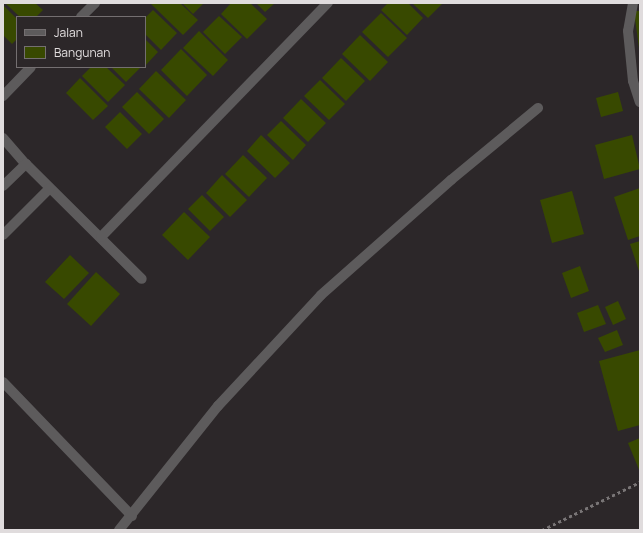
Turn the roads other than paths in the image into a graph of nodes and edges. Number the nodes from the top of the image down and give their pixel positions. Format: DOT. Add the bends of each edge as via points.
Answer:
graph roads {
  1 [pos="95,3"];
  2 [pos="328,3"];
  3 [pos="632,3"];
  4 [pos="82,16"];
  5 [pos="31,68"];
  6 [pos="3,96"];
  7 [pos="640,102"];
  8 [pos="538,108"];
  9 [pos="3,138"];
  10 [pos="26,164"];
  11 [pos="3,186"];
  12 [pos="50,188"];
  13 [pos="3,235"];
  14 [pos="101,237"];
  15 [pos="142,279"];
  16 [pos="3,382"];
  17 [pos="132,516"];
  18 [pos="120,530"];
  1 -- 4 [label="street"];
  2 -- 14 [label="street"];
  3 -- 7 [label="street" via="628,31 633,81"];
  5 -- 6 [label="street"];
  8 -- 17 [label="street" via="320,295 218,406"];
  9 -- 10 [label="street"];
  10 -- 11 [label="street"];
  10 -- 12 [label="street"];
  12 -- 13 [label="street"];
  12 -- 14 [label="street"];
  14 -- 15 [label="street"];
  16 -- 17 [label="street"];
  17 -- 18 [label="street"];
}
